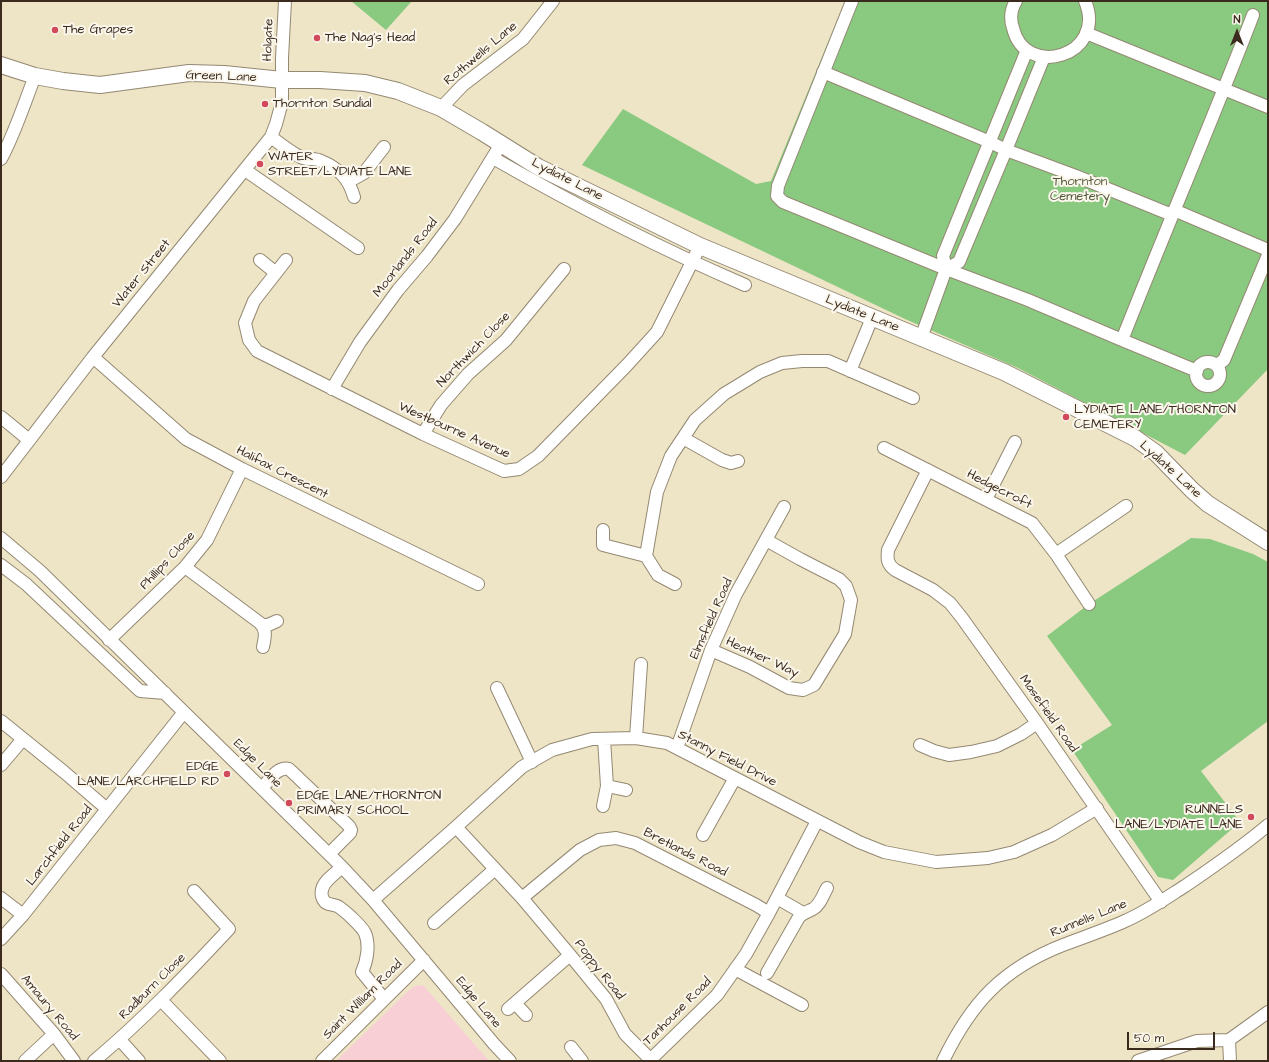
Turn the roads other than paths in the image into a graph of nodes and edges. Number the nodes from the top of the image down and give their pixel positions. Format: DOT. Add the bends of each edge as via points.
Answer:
graph roads {
  1 [pos="285,1"];
  2 [pos="553,1"];
  3 [pos="852,1"];
  4 [pos="1085,1"];
  5 [pos="1013,2"];
  6 [pos="1253,15"];
  7 [pos="1086,33"];
  8 [pos="1028,50"];
  9 [pos="1044,57"];
  10 [pos="1,65"];
  11 [pos="823,72"];
  12 [pos="34,76"];
  13 [pos="282,80"];
  14 [pos="1224,89"];
  15 [pos="1268,107"];
  16 [pos="441,108"];
  17 [pos="270,138"];
  18 [pos="990,142"];
  19 [pos="501,144"];
  20 [pos="384,148"];
  21 [pos="1006,150"];
  22 [pos="493,158"];
  23 [pos="1,159"];
  24 [pos="245,170"];
  25 [pos="348,182"];
  26 [pos="354,197"];
  27 [pos="1173,213"];
  28 [pos="700,246"];
  29 [pos="358,248"];
  30 [pos="1268,250"];
  31 [pos="1268,255"];
  32 [pos="260,260"];
  33 [pos="286,260"];
  34 [pos="692,262"];
  35 [pos="564,269"];
  36 [pos="946,269"];
  37 [pos="276,274"];
  38 [pos="745,285"];
  39 [pos="872,318"];
  40 [pos="921,338"];
  41 [pos="1122,340"];
  42 [pos="93,357"];
  43 [pos="1217,365"];
  44 [pos="850,371"];
  45 [pos="1197,371"];
  46 [pos="332,388"];
  47 [pos="913,398"];
  48 [pos="1,417"];
  49 [pos="423,434"];
  50 [pos="683,438"];
  51 [pos="29,440"];
  52 [pos="1014,442"];
  53 [pos="884,448"];
  54 [pos="738,461"];
  55 [pos="242,469"];
  56 [pos="928,470"];
  57 [pos="1,477"];
  58 [pos="986,499"];
  59 [pos="1126,506"];
  60 [pos="784,507"];
  61 [pos="603,530"];
  62 [pos="1,538"];
  63 [pos="766,540"];
  64 [pos="1268,542"];
  65 [pos="1056,554"];
  66 [pos="646,556"];
  67 [pos="1,565"];
  68 [pos="185,567"];
  69 [pos="478,584"];
  70 [pos="675,584"];
  71 [pos="1089,604"];
  72 [pos="277,620"];
  73 [pos="262,625"];
  74 [pos="109,640"];
  75 [pos="263,647"];
  76 [pos="711,650"];
  77 [pos="641,664"];
  78 [pos="497,688"];
  79 [pos="165,693"];
  80 [pos="184,712"];
  81 [pos="1,721"];
  82 [pos="1037,723"];
  83 [pos="636,738"];
  84 [pos="23,739"];
  85 [pos="604,739"];
  86 [pos="920,745"];
  87 [pos="677,748"];
  88 [pos="532,762"];
  89 [pos="1,765"];
  90 [pos="735,778"];
  91 [pos="607,786"];
  92 [pos="262,788"];
  93 [pos="626,790"];
  94 [pos="603,806"];
  95 [pos="1097,808"];
  96 [pos="107,810"];
  97 [pos="817,821"];
  98 [pos="1268,825"];
  99 [pos="456,828"];
  100 [pos="703,835"];
  101 [pos="329,854"];
  102 [pos="342,867"];
  103 [pos="495,869"];
  104 [pos="827,888"];
  105 [pos="194,891"];
  106 [pos="1,898"];
  107 [pos="522,898"];
  108 [pos="777,898"];
  109 [pos="373,900"];
  110 [pos="1161,902"];
  111 [pos="769,913"];
  112 [pos="803,913"];
  113 [pos="23,915"];
  114 [pos="434,922"];
  115 [pos="1,939"];
  116 [pos="570,955"];
  117 [pos="424,960"];
  118 [pos="735,969"];
  119 [pos="767,973"];
  120 [pos="1,974"];
  121 [pos="384,999"];
  122 [pos="161,1000"];
  123 [pos="802,1005"];
  124 [pos="1268,1012"];
  125 [pos="526,1015"];
  126 [pos="54,1034"];
  127 [pos="120,1040"];
  128 [pos="1229,1040"];
  129 [pos="571,1047"];
  130 [pos="650,1060"];
  131 [pos="25,1061"];
  132 [pos="74,1061"];
  133 [pos="94,1061"];
  134 [pos="139,1061"];
  135 [pos="220,1061"];
  136 [pos="322,1061"];
  137 [pos="510,1061"];
  138 [pos="582,1061"];
  139 [pos="943,1061"];
  140 [pos="1138,1061"];
  141 [pos="1230,1061"];
  1 -- 13 [label="street, Holgate"];
  2 -- 16 [label="street, Rothwells Lane" via="523,39 462,85"];
  3 -- 11 [label="street"];
  4 -- 7 [label="street" via="1089,20"];
  5 -- 8 [label="street" via="1014,32 1019,42"];
  6 -- 14 [label="street"];
  7 -- 9 [label="street" via="1079,44 1069,52"];
  7 -- 14 [label="street"];
  8 -- 9 [label="street"];
  8 -- 18 [label="street"];
  9 -- 21 [label="street"];
  10 -- 12 [label="main road, Green Lane"];
  11 -- 18 [label="street"];
  11 -- 36 [label="street" via="778,186 777,196 783,202"];
  12 -- 13 [label="main road, Green Lane" via="100,85 189,73"];
  12 -- 23 [label="street"];
  13 -- 16 [label="main road, Green Lane" via="365,83 398,91"];
  13 -- 17 [label="street, Water Street" via="282,102"];
  14 -- 15 [label="street"];
  14 -- 27 [label="street"];
  16 -- 19 [label="main road, Lydiate Lane"];
  17 -- 24 [label="street, Water Street"];
  17 -- 25 [label="street" via="303,158 321,160 344,175"];
  18 -- 21 [label="street"];
  18 -- 36 [label="street" via="943,256"];
  19 -- 22 [label="street, Moorlands Road"];
  19 -- 28 [label="main road, Lydiate Lane" via="538,167"];
  20 -- 25 [label="street" via="364,173"];
  21 -- 27 [label="street"];
  21 -- 36 [label="street" via="958,262"];
  22 -- 34 [label="street, Lydiate Lane" via="553,192"];
  22 -- 46 [label="street, Moorlands Road" via="455,219 360,342"];
  24 -- 29 [label="street"];
  24 -- 42 [label="street, Water Street"];
  25 -- 26 [label="street"];
  27 -- 30 [label="street"];
  27 -- 41 [label="street"];
  28 -- 34 [label="street, Westbourne Avenue"];
  28 -- 39 [label="main road, Lydiate Lane"];
  31 -- 43 [label="street" via="1224,360"];
  32 -- 37 [label="street"];
  33 -- 37 [label="street, Westbourne Avenue"];
  34 -- 38 [label="street, Lydiate Lane"];
  34 -- 49 [label="street, Westbourne Avenue" via="657,332 538,456 519,469 504,471"];
  35 -- 49 [label="street, Northwich Close" via="506,340 450,394"];
  36 -- 40 [label="street"];
  36 -- 41 [label="street"];
  37 -- 46 [label="street, Westbourne Avenue" via="254,301 245,323 249,340 257,351"];
  39 -- 40 [label="main road, Lydiate Lane"];
  39 -- 44 [label="street"];
  40 -- 64 [label="main road, Lydiate Lane" via="1004,372 1135,438 1156,453 1208,504"];
  41 -- 45 [label="street"];
  42 -- 51 [label="street, Water Street"];
  42 -- 55 [label="street, Halifax Crescent" via="186,439"];
  43 -- 45 [label="street" via="1212,362 1204,363"];
  43 -- 45 [label="street" via="1220,376 1212,385 1200,382"];
  44 -- 47 [label="street"];
  44 -- 50 [label="street" via="828,360 782,363 760,372 724,394 695,420"];
  46 -- 49 [label="street, Westbourne Avenue"];
  48 -- 51 [label="street"];
  50 -- 54 [label="street" via="722,460 731,463"];
  50 -- 66 [label="street" via="671,456 657,492"];
  51 -- 57 [label="street, Water Street"];
  52 -- 58 [label="street"];
  53 -- 56 [label="street, Hedgecroft"];
  55 -- 68 [label="street, Phillips Close" via="207,540"];
  55 -- 69 [label="street, Halifax Crescent"];
  56 -- 58 [label="street, Hedgecroft"];
  56 -- 82 [label="street, Masefield Road" via="888,550 889,566 933,590 950,604"];
  58 -- 65 [label="street, Hedgecroft" via="1032,523"];
  59 -- 65 [label="street"];
  60 -- 63 [label="street, Elmsfield Road"];
  61 -- 66 [label="street" via="603,545"];
  62 -- 74 [label="street, Edge Lane" via="40,571"];
  63 -- 76 [label="street, Elmsfield Road" via="736,594"];
  63 -- 76 [label="street, Heather Way" via="839,579 846,586 851,600 845,634 814,685 804,690 789,688"];
  65 -- 71 [label="street, Hedgecroft"];
  66 -- 70 [label="street" via="658,575"];
  67 -- 79 [label="street" via="26,584 140,691"];
  68 -- 73 [label="street"];
  68 -- 74 [label="street, Phillips Close"];
  72 -- 73 [label="street"];
  73 -- 75 [label="street" via="265,631"];
  74 -- 79 [label="street, Edge Lane"];
  76 -- 87 [label="street, Elmsfield Road"];
  77 -- 83 [label="street"];
  78 -- 88 [label="street"];
  79 -- 80 [label="street, Edge Lane"];
  80 -- 92 [label="street, Edge Lane"];
  80 -- 96 [label="street, Larchfield Road"];
  81 -- 84 [label="street"];
  82 -- 86 [label="street" via="997,746 971,752 949,755"];
  82 -- 95 [label="street, Masefield Road"];
  83 -- 85 [label="street, Stanny Field Drive"];
  83 -- 87 [label="street, Stanny Field Drive" via="668,743"];
  84 -- 89 [label="street"];
  84 -- 96 [label="street"];
  85 -- 88 [label="street, Stanny Field Drive" via="592,739 552,750"];
  85 -- 91 [label="street"];
  87 -- 90 [label="street, Stanny Field Drive"];
  88 -- 99 [label="street, Stanny Field Drive" via="522,767"];
  90 -- 97 [label="street, Stanny Field Drive"];
  90 -- 100 [label="street"];
  91 -- 93 [label="street"];
  91 -- 94 [label="street"];
  92 -- 101 [label="street, Edge Lane"];
  92 -- 101 [label="street" via="280,770 289,769 349,826 350,833"];
  95 -- 97 [label="street, Stanny Field Drive" via="1052,835 1014,852 988,858 936,862 884,852"];
  95 -- 110 [label="street, Masefield Road"];
  96 -- 113 [label="street, Larchfield Road"];
  97 -- 108 [label="street, Tanhouse Road"];
  98 -- 110 [label="street, Runnells Lane"];
  99 -- 103 [label="street"];
  99 -- 109 [label="street, Stanny Field Drive"];
  101 -- 102 [label="street, Edge Lane"];
  102 -- 109 [label="street, Edge Lane"];
  102 -- 121 [label="street" via="324,884 322,897 329,904 344,910 365,933 367,962 362,972"];
  103 -- 107 [label="street"];
  103 -- 114 [label="street" via="447,918"];
  104 -- 112 [label="street" via="817,906"];
  105 -- 122 [label="street, Radburn Close" via="229,929"];
  106 -- 113 [label="street"];
  107 -- 111 [label="street, Bretlands Road" via="580,850 598,840 616,838 635,843"];
  107 -- 116 [label="street, Poppy Road"];
  108 -- 111 [label="street, Tanhouse Road"];
  108 -- 112 [label="street"];
  109 -- 117 [label="street, Edge Lane"];
  110 -- 139 [label="street, Runnells Lane" via="1125,921 1039,955 1011,972 974,1007"];
  111 -- 118 [label="street, Tanhouse Road"];
  112 -- 119 [label="street"];
  113 -- 115 [label="street, Larchfield Road"];
  116 -- 125 [label="street" via="511,1006"];
  116 -- 130 [label="street, Poppy Road" via="606,999 625,1034"];
  117 -- 121 [label="street, Saint William Road"];
  117 -- 137 [label="street, Edge Lane"];
  118 -- 123 [label="street"];
  118 -- 130 [label="street, Tanhouse Road" via="717,995"];
  120 -- 126 [label="street, Amaury Road"];
  121 -- 136 [label="street, Saint William Road"];
  122 -- 127 [label="street, Radburn Close"];
  122 -- 135 [label="street"];
  124 -- 128 [label="street"];
  126 -- 131 [label="street"];
  126 -- 132 [label="street, Amaury Road"];
  127 -- 133 [label="street, Radburn Close"];
  127 -- 134 [label="street"];
  128 -- 140 [label="street" via="1197,1041"];
  128 -- 141 [label="street"];
  129 -- 138 [label="street"];
}
